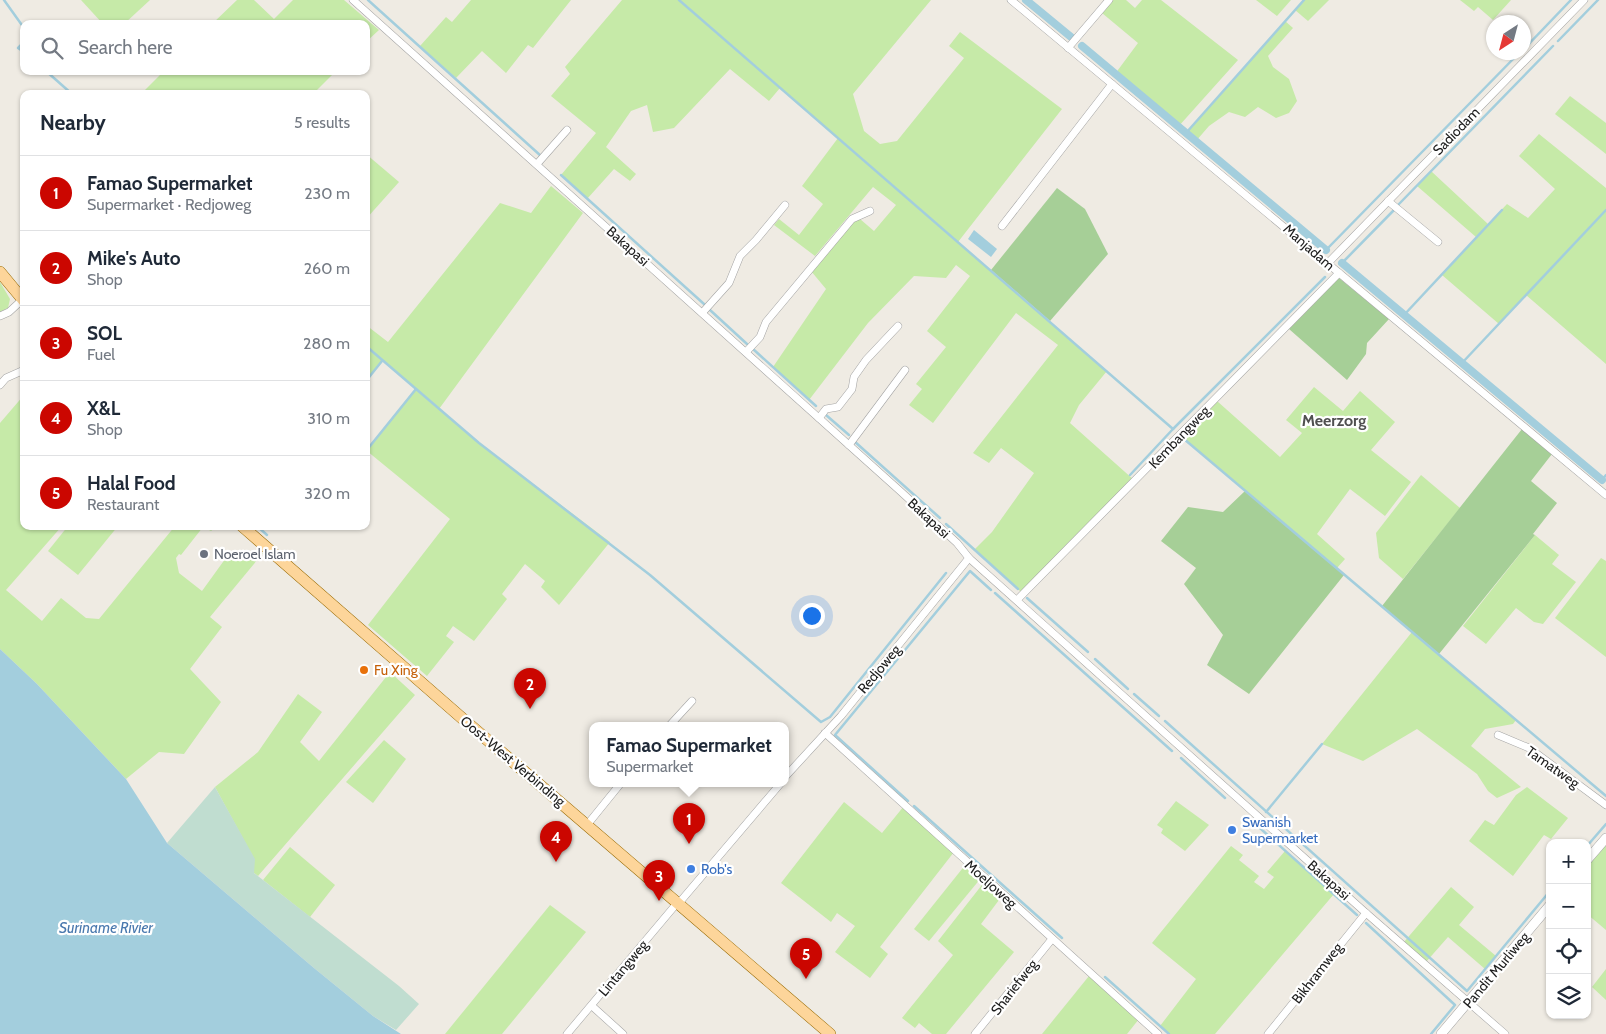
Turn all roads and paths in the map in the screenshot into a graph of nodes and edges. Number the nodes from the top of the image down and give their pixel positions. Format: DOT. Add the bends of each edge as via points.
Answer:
graph roads {
  1 [pos="353,0"];
  2 [pos="1011,0"];
  3 [pos="1109,0"];
  4 [pos="1584,0"];
  5 [pos="1068,48"];
  6 [pos="1112,84"];
  7 [pos="567,130"];
  8 [pos="536,164"];
  9 [pos="1388,201"];
  10 [pos="785,205"];
  11 [pos="870,211"];
  12 [pos="1002,226"];
  13 [pos="1438,242"];
  14 [pos="1328,263"];
  15 [pos="0,272"];
  16 [pos="1339,273"];
  17 [pos="20,296"];
  18 [pos="20,303"];
  19 [pos="702,312"];
  20 [pos="0,316"];
  21 [pos="898,326"];
  22 [pos="746,352"];
  23 [pos="905,370"];
  24 [pos="20,372"];
  25 [pos="0,385"];
  26 [pos="819,418"];
  27 [pos="849,444"];
  28 [pos="1606,493"];
  29 [pos="247,530"];
  30 [pos="969,558"];
  31 [pos="1017,600"];
  32 [pos="692,701"];
  33 [pos="673,722"];
  34 [pos="825,733"];
  35 [pos="1498,735"];
  36 [pos="789,773"];
  37 [pos="618,787"];
  38 [pos="778,787"];
  39 [pos="1606,805"];
  40 [pos="587,825"];
  41 [pos="1606,838"];
  42 [pos="1591,855"];
  43 [pos="678,902"];
  44 [pos="1546,910"];
  45 [pos="1366,913"];
  46 [pos="1052,940"];
  47 [pos="1469,1001"];
  48 [pos="592,1006"];
  49 [pos="567,1034"];
  50 [pos="623,1034"];
  51 [pos="830,1034"];
  52 [pos="976,1034"];
  53 [pos="1158,1034"];
  54 [pos="1268,1034"];
  55 [pos="1441,1034"];
  56 [pos="1505,1034"];
  1 -- 8 [label="street, Bakapasi"];
  2 -- 5 [label="street, Manjadam"];
  3 -- 5 [label="street"];
  4 -- 9 [label="street, Sadiodam"];
  5 -- 6 [label="street, Manjadam"];
  6 -- 12 [label="street"];
  6 -- 14 [label="street, Manjadam"];
  7 -- 8 [label="street"];
  8 -- 19 [label="street, Bakapasi"];
  9 -- 13 [label="street"];
  9 -- 14 [label="street, Sadiodam"];
  10 -- 19 [label="street" via="740,256 729,283"];
  11 -- 22 [label="street" via="852,219 766,322 760,338"];
  14 -- 16 [label="street, Manjadam"];
  15 -- 17 [label="main road"];
  16 -- 28 [label="street, Manjadam"];
  16 -- 31 [label="street, Kembangweg"];
  18 -- 20 [label="street"];
  19 -- 22 [label="street, Bakapasi"];
  21 -- 26 [label="street" via="866,360 854,377 852,389 838,407 826,409"];
  22 -- 26 [label="street, Bakapasi"];
  23 -- 27 [label="street"];
  24 -- 25 [label="street" via="6,378"];
  26 -- 27 [label="street, Bakapasi"];
  27 -- 30 [label="street, Bakapasi" via="957,543"];
  29 -- 40 [label="main road, Oost-West Verbinding"];
  30 -- 31 [label="street, Bakapasi"];
  30 -- 34 [label="street, Redjoweg"];
  31 -- 45 [label="street, Bakapasi"];
  32 -- 33 [label="street"];
  34 -- 36 [label="street, Redjoweg"];
  34 -- 46 [label="street, Moeljoweg"];
  35 -- 39 [label="street, Tamatweg" via="1528,748"];
  37 -- 40 [label="street"];
  38 -- 43 [label="street"];
  40 -- 43 [label="main road, Oost-West Verbinding"];
  41 -- 42 [label="street"];
  43 -- 48 [label="street, Lintangweg"];
  43 -- 51 [label="main road, Oost-West Verbinding"];
  44 -- 47 [label="street, Pandit Murliweg"];
  45 -- 47 [label="street, Bakapasi"];
  45 -- 54 [label="street, Bikhramweg"];
  46 -- 52 [label="street, Shariefweg"];
  46 -- 53 [label="street, Moeljoweg"];
  47 -- 55 [label="street, Pandit Murliweg"];
  47 -- 56 [label="street, Bakapasi"];
  48 -- 49 [label="street, Lintangweg"];
  48 -- 50 [label="street"];
}
